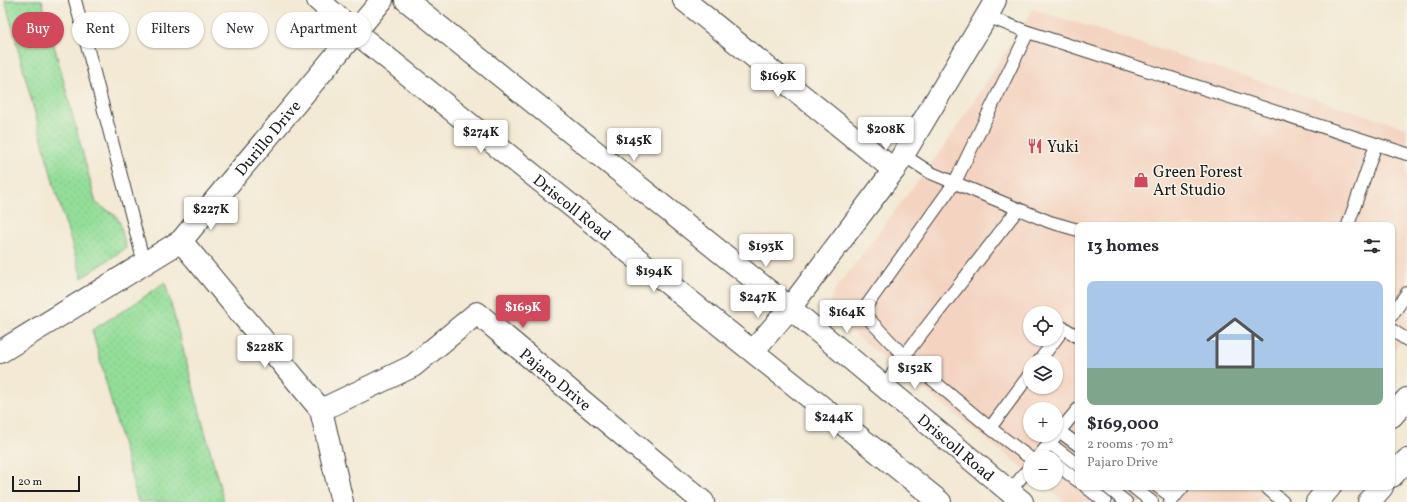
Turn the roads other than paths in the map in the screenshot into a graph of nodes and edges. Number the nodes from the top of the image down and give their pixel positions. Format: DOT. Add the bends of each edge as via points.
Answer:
graph roads {
  1 [pos="75,0"];
  2 [pos="318,0"];
  3 [pos="382,0"];
  4 [pos="406,0"];
  5 [pos="684,0"];
  6 [pos="990,8"];
  7 [pos="332,12"];
  8 [pos="371,13"];
  9 [pos="1028,32"];
  10 [pos="371,45"];
  11 [pos="342,48"];
  12 [pos="1376,144"];
  13 [pos="1407,154"];
  14 [pos="899,163"];
  15 [pos="955,182"];
  16 [pos="1018,208"];
  17 [pos="1349,222"];
  18 [pos="1075,229"];
  19 [pos="181,240"];
  20 [pos="144,263"];
  21 [pos="1407,293"];
  22 [pos="790,308"];
  23 [pos="1395,311"];
  24 [pos="1063,329"];
  25 [pos="1395,332"];
  26 [pos="1075,335"];
  27 [pos="1407,340"];
  28 [pos="753,351"];
  29 [pos="0,352"];
  30 [pos="904,356"];
  31 [pos="1023,383"];
  32 [pos="884,387"];
  33 [pos="1407,399"];
  34 [pos="321,410"];
  35 [pos="1395,413"];
  36 [pos="1073,423"];
  37 [pos="990,428"];
  38 [pos="1063,429"];
  39 [pos="1063,434"];
  40 [pos="1049,443"];
  41 [pos="1075,443"];
  42 [pos="1045,450"];
  43 [pos="1023,453"];
  44 [pos="1407,460"];
  45 [pos="1075,463"];
  46 [pos="1063,469"];
  47 [pos="1395,473"];
  48 [pos="1075,479"];
  49 [pos="1023,482"];
  50 [pos="1090,490"];
  51 [pos="1111,490"];
  52 [pos="1137,490"];
  53 [pos="1161,490"];
  54 [pos="1180,490"];
  55 [pos="1269,490"];
  56 [pos="1327,490"];
  57 [pos="1379,490"];
  58 [pos="1016,497"];
  59 [pos="1172,500"];
  60 [pos="342,502"];
  61 [pos="703,502"];
  62 [pos="940,502"];
  63 [pos="1105,502"];
  64 [pos="1126,502"];
  65 [pos="1152,502"];
  66 [pos="1283,502"];
  67 [pos="1317,502"];
  68 [pos="1369,502"];
  1 -- 20 [label="lane"];
  2 -- 7 [label="street, Driscoll Road"];
  3 -- 8 [label="street, Durillo Drive"];
  4 -- 22 [label="street, Driscoll Road"];
  5 -- 14 [label="street"];
  6 -- 9 [label="lane"];
  6 -- 14 [label="street"];
  9 -- 12 [label="lane"];
  9 -- 15 [label="lane"];
  10 -- 28 [label="street, Driscoll Road"];
  11 -- 19 [label="street, Durillo Drive"];
  12 -- 13 [label="lane"];
  12 -- 17 [label="lane"];
  14 -- 15 [label="lane"];
  14 -- 22 [label="street"];
  15 -- 16 [label="lane"];
  15 -- 30 [label="lane" via="862,312"];
  16 -- 18 [label="lane"];
  16 -- 30 [label="lane"];
  19 -- 20 [label="street, Durillo Drive"];
  19 -- 34 [label="street"];
  20 -- 29 [label="street, Durillo Drive"];
  21 -- 23 [label="lane"];
  22 -- 28 [label="street"];
  22 -- 32 [label="street, Driscoll Road"];
  24 -- 26 [label="lane"];
  25 -- 27 [label="lane"];
  28 -- 62 [label="street, Driscoll Road"];
  30 -- 32 [label="lane"];
  30 -- 37 [label="lane"];
  31 -- 37 [label="lane"];
  32 -- 58 [label="street, Driscoll Road"];
  33 -- 35 [label="street"];
  34 -- 60 [label="street"];
  34 -- 61 [label="street, Pajaro Drive" via="413,366 477,313"];
  36 -- 38 [label="lane"];
  37 -- 43 [label="lane"];
  39 -- 41 [label="lane"];
  40 -- 42 [label="lane"];
  40 -- 45 [label="lane"];
  44 -- 47 [label="street"];
  46 -- 48 [label="lane"];
  49 -- 58 [label="lane"];
  50 -- 63 [label="lane"];
  51 -- 64 [label="lane"];
  52 -- 65 [label="lane"];
  53 -- 59 [label="lane"];
  54 -- 59 [label="lane"];
  55 -- 66 [label="lane"];
  56 -- 67 [label="street"];
  57 -- 68 [label="street"];
}
